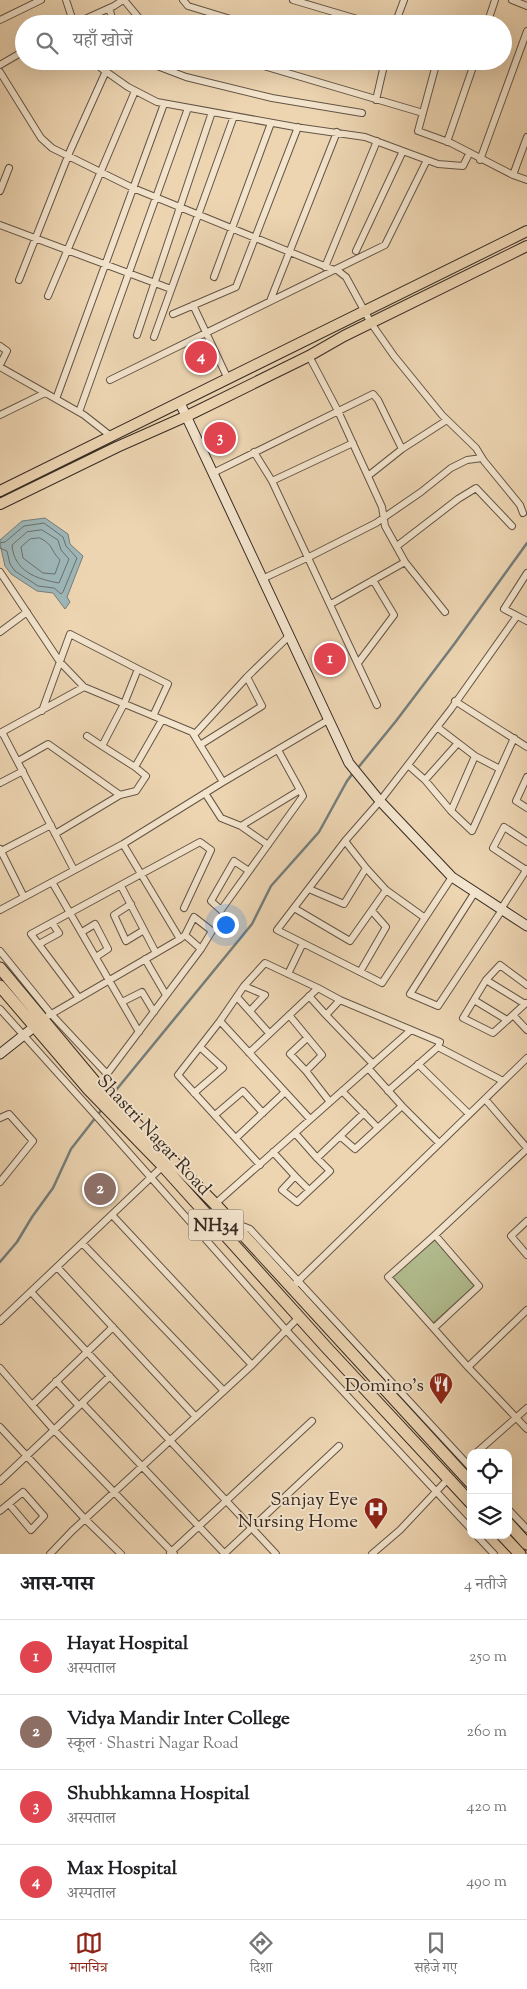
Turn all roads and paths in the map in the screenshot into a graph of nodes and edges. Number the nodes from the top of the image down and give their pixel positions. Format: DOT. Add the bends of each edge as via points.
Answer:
graph roads {
  1 [pos="41,0"];
  2 [pos="66,0"];
  3 [pos="123,0"];
  4 [pos="182,0"];
  5 [pos="293,0"];
  6 [pos="404,0"];
  7 [pos="495,0"];
  8 [pos="512,0"];
  9 [pos="527,6"];
  10 [pos="110,8"];
  11 [pos="71,15"];
  12 [pos="94,15"];
  13 [pos="112,15"];
  14 [pos="136,15"];
  15 [pos="218,15"];
  16 [pos="344,15"];
  17 [pos="398,15"];
  18 [pos="490,15"];
  19 [pos="0,20"];
  20 [pos="527,31"];
  21 [pos="15,57"];
  22 [pos="0,65"];
  23 [pos="168,70"];
  24 [pos="277,70"];
  25 [pos="382,70"];
  26 [pos="435,70"];
  27 [pos="472,70"];
  28 [pos="106,71"];
  29 [pos="1,75"];
  30 [pos="135,91"];
  31 [pos="376,100"];
  32 [pos="164,104"];
  33 [pos="188,108"];
  34 [pos="212,112"];
  35 [pos="362,113"];
  36 [pos="423,113"];
  37 [pos="234,116"];
  38 [pos="272,122"];
  39 [pos="298,127"];
  40 [pos="337,132"];
  41 [pos="527,136"];
  42 [pos="377,141"];
  43 [pos="447,142"];
  44 [pos="403,151"];
  45 [pos="470,154"];
  46 [pos="68,156"];
  47 [pos="427,160"];
  48 [pos="480,160"];
  49 [pos="9,168"];
  50 [pos="101,172"];
  51 [pos="513,175"];
  52 [pos="527,180"];
  53 [pos="133,188"];
  54 [pos="0,191"];
  55 [pos="156,198"];
  56 [pos="180,207"];
  57 [pos="198,215"];
  58 [pos="0,225"];
  59 [pos="232,229"];
  60 [pos="527,231"];
  61 [pos="35,238"];
  62 [pos="255,238"];
  63 [pos="527,246"];
  64 [pos="68,250"];
  65 [pos="356,251"];
  66 [pos="289,252"];
  67 [pos="105,264"];
  68 [pos="325,267"];
  69 [pos="334,270"];
  70 [pos="129,273"];
  71 [pos="214,277"];
  72 [pos="18,280"];
  73 [pos="154,283"];
  74 [pos="171,289"];
  75 [pos="48,296"];
  76 [pos="270,301"];
  77 [pos="193,305"];
  78 [pos="366,312"];
  79 [pos="173,314"];
  80 [pos="371,323"];
  81 [pos="205,333"];
  82 [pos="136,335"];
  83 [pos="154,337"];
  84 [pos="0,346"];
  85 [pos="309,356"];
  86 [pos="0,366"];
  87 [pos="228,379"];
  88 [pos="110,380"];
  89 [pos="45,393"];
  90 [pos="56,398"];
  91 [pos="180,403"];
  92 [pos="338,411"];
  93 [pos="79,412"];
  94 [pos="0,414"];
  95 [pos="187,416"];
  96 [pos="447,420"];
  97 [pos="112,437"];
  98 [pos="353,443"];
  99 [pos="117,447"];
  100 [pos="402,449"];
  101 [pos="254,452"];
  102 [pos="482,458"];
  103 [pos="213,473"];
  104 [pos="368,476"];
  105 [pos="272,481"];
  106 [pos="0,491"];
  107 [pos="0,504"];
  108 [pos="523,512"];
  109 [pos="384,517"];
  110 [pos="512,526"];
  111 [pos="397,546"];
  112 [pos="309,557"];
  113 [pos="405,562"];
  114 [pos="527,573"];
  115 [pos="1,575"];
  116 [pos="262,578"];
  117 [pos="373,580"];
  118 [pos="331,604"];
  119 [pos="27,612"];
  120 [pos="446,612"];
  121 [pos="516,616"];
  122 [pos="527,620"];
  123 [pos="0,632"];
  124 [pos="289,636"];
  125 [pos="60,662"];
  126 [pos="358,663"];
  127 [pos="138,669"];
  128 [pos="247,677"];
  129 [pos="84,687"];
  130 [pos="455,702"];
  131 [pos="124,704"];
  132 [pos="376,705"];
  133 [pos="42,711"];
  134 [pos="153,716"];
  135 [pos="162,720"];
  136 [pos="328,720"];
  137 [pos="437,728"];
  138 [pos="1,733"];
  139 [pos="194,735"];
  140 [pos="87,736"];
  141 [pos="514,738"];
  142 [pos="458,743"];
  143 [pos="200,745"];
  144 [pos="102,746"];
  145 [pos="527,747"];
  146 [pos="278,750"];
  147 [pos="474,756"];
  148 [pos="18,761"];
  149 [pos="408,764"];
  150 [pos="135,767"];
  151 [pos="500,769"];
  152 [pos="23,771"];
  153 [pos="425,780"];
  154 [pos="526,780"];
  155 [pos="223,782"];
  156 [pos="0,784"];
  157 [pos="300,790"];
  158 [pos="205,793"];
  159 [pos="120,796"];
  160 [pos="380,801"];
  161 [pos="527,808"];
  162 [pos="451,811"];
  163 [pos="51,825"];
  164 [pos="241,826"];
  165 [pos="56,834"];
  166 [pos="346,842"];
  167 [pos="527,842"];
  168 [pos="123,844"];
  169 [pos="268,845"];
  170 [pos="0,850"];
  171 [pos="366,868"];
  172 [pos="527,869"];
  173 [pos="74,870"];
  174 [pos="249,871"];
  175 [pos="141,875"];
  176 [pos="452,877"];
  177 [pos="52,882"];
  178 [pos="121,886"];
  179 [pos="309,889"];
  180 [pos="386,890"];
  181 [pos="475,892"];
  182 [pos="24,897"];
  183 [pos="131,904"];
  184 [pos="184,908"];
  185 [pos="294,908"];
  186 [pos="502,909"];
  187 [pos="0,910"];
  188 [pos="372,910"];
  189 [pos="71,913"];
  190 [pos="425,918"];
  191 [pos="52,923"];
  192 [pos="527,926"];
  193 [pos="144,930"];
  194 [pos="82,932"];
  195 [pos="182,937"];
  196 [pos="302,943"];
  197 [pos="39,944"];
  198 [pos="201,948"];
  199 [pos="0,952"];
  200 [pos="156,953"];
  201 [pos="96,957"];
  202 [pos="145,960"];
  203 [pos="0,968"];
  204 [pos="360,972"];
  205 [pos="288,974"];
  206 [pos="110,980"];
  207 [pos="486,980"];
  208 [pos="527,985"];
  209 [pos="0,986"];
  210 [pos="244,986"];
  211 [pos="318,988"];
  212 [pos="166,995"];
  213 [pos="310,996"];
  214 [pos="236,997"];
  215 [pos="79,998"];
  216 [pos="340,1000"];
  217 [pos="474,1000"];
  218 [pos="122,1002"];
  219 [pos="526,1003"];
  220 [pos="0,1010"];
  221 [pos="250,1011"];
  222 [pos="154,1012"];
  223 [pos="289,1015"];
  224 [pos="326,1015"];
  225 [pos="510,1018"];
  226 [pos="43,1020"];
  227 [pos="220,1021"];
  228 [pos="411,1030"];
  229 [pos="527,1030"];
  230 [pos="139,1032"];
  231 [pos="269,1033"];
  232 [pos="23,1036"];
  233 [pos="308,1038"];
  234 [pos="200,1047"];
  235 [pos="438,1047"];
  236 [pos="249,1052"];
  237 [pos="0,1054"];
  238 [pos="527,1058"];
  239 [pos="418,1064"];
  240 [pos="371,1066"];
  241 [pos="306,1071"];
  242 [pos="503,1081"];
  243 [pos="342,1091"];
  244 [pos="388,1091"];
  245 [pos="285,1092"];
  246 [pos="194,1093"];
  247 [pos="485,1099"];
  248 [pos="330,1102"];
  249 [pos="402,1106"];
  250 [pos="263,1113"];
  251 [pos="364,1113"];
  252 [pos="469,1114"];
  253 [pos="215,1115"];
  254 [pos="0,1118"];
  255 [pos="310,1119"];
  256 [pos="378,1128"];
  257 [pos="295,1133"];
  258 [pos="340,1136"];
  259 [pos="236,1138"];
  260 [pos="439,1143"];
  261 [pos="527,1148"];
  262 [pos="273,1152"];
  263 [pos="317,1158"];
  264 [pos="167,1163"];
  265 [pos="260,1165"];
  266 [pos="295,1176"];
  267 [pos="151,1178"];
  268 [pos="0,1182"];
  269 [pos="309,1190"];
  270 [pos="215,1204"];
  271 [pos="113,1216"];
  272 [pos="527,1221"];
  273 [pos="435,1236"];
  274 [pos="83,1244"];
  275 [pos="527,1255"];
  276 [pos="58,1268"];
  277 [pos="295,1284"];
  278 [pos="32,1293"];
  279 [pos="308,1306"];
  280 [pos="527,1310"];
  281 [pos="299,1317"];
  282 [pos="0,1321"];
  283 [pos="113,1327"];
  284 [pos="434,1328"];
  285 [pos="286,1330"];
  286 [pos="87,1352"];
  287 [pos="252,1365"];
  288 [pos="468,1367"];
  289 [pos="0,1368"];
  290 [pos="110,1376"];
  291 [pos="56,1381"];
  292 [pos="224,1391"];
  293 [pos="81,1404"];
  294 [pos="32,1405"];
  295 [pos="527,1408"];
  296 [pos="196,1417"];
  297 [pos="516,1418"];
  298 [pos="312,1421"];
  299 [pos="527,1429"];
  300 [pos="1,1430"];
  301 [pos="54,1430"];
  302 [pos="170,1441"];
  303 [pos="339,1446"];
  304 [pos="481,1449"];
  305 [pos="27,1456"];
  306 [pos="465,1463"];
  307 [pos="142,1467"];
  308 [pos="448,1479"];
  309 [pos="0,1481"];
  310 [pos="436,1492"];
  311 [pos="114,1493"];
  312 [pos="467,1499"];
  313 [pos="226,1502"];
  314 [pos="9,1504"];
  315 [pos="0,1511"];
  316 [pos="512,1513"];
  317 [pos="85,1520"];
  318 [pos="467,1525"];
  319 [pos="199,1526"];
  320 [pos="252,1528"];
  321 [pos="512,1528"];
  322 [pos="527,1529"];
  323 [pos="480,1539"];
  324 [pos="506,1539"];
  325 [pos="527,1545"];
  326 [pos="171,1553"];
  327 [pos="50,1554"];
  328 [pos="121,1554"];
  329 [pos="224,1554"];
  330 [pos="276,1554"];
  331 [pos="372,1554"];
  332 [pos="494,1554"];
  333 [pos="519,1554"];
  1 -- 19 [label="street"];
  2 -- 11 [label="street"];
  3 -- 10 [label="street"];
  3 -- 14 [label="street"];
  4 -- 15 [label="street" via="188,6"];
  5 -- 16 [label="street"];
  6 -- 17 [label="street"];
  7 -- 18 [label="street"];
  8 -- 9 [label="street"];
  10 -- 12 [label="street"];
  10 -- 13 [label="street"];
  20 -- 48 [label="street"];
  21 -- 22 [label="street"];
  23 -- 35 [label="street" via="272,98"];
  24 -- 31 [label="street"];
  25 -- 31 [label="street"];
  26 -- 36 [label="street"];
  27 -- 43 [label="street"];
  28 -- 30 [label="street"];
  28 -- 46 [label="street"];
  29 -- 46 [label="street" via="41,138"];
  30 -- 32 [label="street"];
  30 -- 50 [label="street"];
  31 -- 36 [label="street"];
  32 -- 33 [label="street"];
  32 -- 53 [label="street"];
  33 -- 34 [label="street"];
  33 -- 55 [label="street"];
  34 -- 37 [label="street"];
  34 -- 56 [label="street"];
  36 -- 43 [label="street" via="418,131"];
  37 -- 38 [label="street"];
  37 -- 57 [label="street"];
  38 -- 39 [label="street"];
  38 -- 59 [label="street"];
  39 -- 40 [label="street"];
  39 -- 62 [label="street"];
  40 -- 42 [label="street"];
  40 -- 66 [label="street"];
  41 -- 51 [label="street"];
  42 -- 44 [label="street"];
  42 -- 68 [label="street"];
  43 -- 45 [label="street"];
  44 -- 47 [label="street"];
  44 -- 65 [label="street"];
  45 -- 47 [label="street" via="463,166"];
  45 -- 48 [label="street"];
  46 -- 50 [label="street"];
  46 -- 61 [label="street"];
  47 -- 69 [label="street" via="385,245"];
  48 -- 51 [label="street"];
  49 -- 54 [label="street"];
  50 -- 53 [label="street"];
  50 -- 64 [label="street"];
  51 -- 52 [label="street"];
  53 -- 55 [label="street"];
  53 -- 67 [label="street"];
  55 -- 56 [label="street"];
  55 -- 70 [label="street"];
  56 -- 57 [label="street"];
  56 -- 73 [label="street"];
  57 -- 59 [label="street"];
  57 -- 74 [label="street"];
  58 -- 61 [label="street"];
  59 -- 62 [label="street"];
  59 -- 71 [label="street"];
  60 -- 78 [label="main road"];
  61 -- 64 [label="street"];
  61 -- 72 [label="street"];
  62 -- 66 [label="street"];
  62 -- 77 [label="street" via="236,286"];
  63 -- 80 [label="main road"];
  64 -- 67 [label="street"];
  64 -- 75 [label="street"];
  66 -- 68 [label="street"];
  66 -- 76 [label="street"];
  67 -- 70 [label="street"];
  67 -- 90 [label="street"];
  68 -- 69 [label="street"];
  69 -- 76 [label="street"];
  69 -- 78 [label="street" via="346,277"];
  70 -- 73 [label="street"];
  70 -- 93 [label="street"];
  73 -- 74 [label="street"];
  73 -- 82 [label="street"];
  74 -- 83 [label="street"];
  76 -- 81 [label="street"];
  77 -- 79 [label="street"];
  77 -- 81 [label="street"];
  78 -- 80 [label="street"];
  78 -- 87 [label="main road"];
  80 -- 85 [label="main road"];
  80 -- 96 [label="street"];
  81 -- 87 [label="street"];
  81 -- 88 [label="street"];
  84 -- 86 [label="street" via="7,351"];
  85 -- 92 [label="street"];
  85 -- 95 [label="main road"];
  86 -- 89 [label="street"];
  87 -- 91 [label="main road"];
  89 -- 90 [label="street"];
  89 -- 94 [label="street"];
  90 -- 93 [label="street"];
  91 -- 95 [label="street"];
  91 -- 97 [label="main road"];
  92 -- 98 [label="street"];
  92 -- 100 [label="street" via="373,394"];
  92 -- 101 [label="street"];
  93 -- 97 [label="street"];
  95 -- 99 [label="main road"];
  95 -- 103 [label="street"];
  96 -- 100 [label="street"];
  96 -- 102 [label="street"];
  97 -- 99 [label="main road"];
  97 -- 106 [label="main road"];
  98 -- 104 [label="street"];
  98 -- 105 [label="street"];
  99 -- 107 [label="main road"];
  100 -- 104 [label="street"];
  101 -- 103 [label="street"];
  101 -- 105 [label="street"];
  102 -- 108 [label="street"];
  102 -- 109 [label="street" via="467,460 451,468"];
  103 -- 116 [label="street"];
  104 -- 109 [label="street"];
  105 -- 112 [label="street"];
  109 -- 111 [label="street" via="385,526"];
  109 -- 112 [label="street"];
  110 -- 111 [label="street" via="476,488"];
  111 -- 113 [label="street"];
  112 -- 116 [label="street"];
  112 -- 118 [label="street"];
  113 -- 117 [label="street"];
  113 -- 120 [label="street"];
  114 -- 121 [label="street" via="504,609"];
  115 -- 119 [label="street"];
  116 -- 124 [label="street"];
  117 -- 118 [label="street"];
  117 -- 126 [label="street" via="394,615"];
  118 -- 126 [label="street"];
  119 -- 123 [label="street"];
  119 -- 125 [label="street"];
  121 -- 122 [label="street"];
  121 -- 130 [label="street"];
  124 -- 128 [label="street"];
  124 -- 136 [label="street"];
  125 -- 127 [label="street" via="70,634"];
  125 -- 129 [label="street"];
  125 -- 133 [label="street"];
  126 -- 132 [label="street"];
  127 -- 131 [label="street"];
  127 -- 134 [label="street" via="168,684"];
  128 -- 139 [label="street"];
  128 -- 143 [label="street" via="262,706"];
  129 -- 131 [label="street"];
  129 -- 133 [label="street"];
  130 -- 137 [label="street"];
  130 -- 141 [label="street"];
  131 -- 134 [label="street"];
  131 -- 144 [label="street"];
  133 -- 138 [label="street"];
  134 -- 135 [label="street"];
  135 -- 139 [label="street"];
  135 -- 150 [label="street"];
  136 -- 146 [label="street"];
  136 -- 160 [label="street" via="349,763"];
  137 -- 142 [label="street"];
  137 -- 149 [label="street"];
  138 -- 148 [label="street"];
  139 -- 143 [label="street"];
  140 -- 144 [label="street"];
  141 -- 145 [label="street"];
  141 -- 151 [label="street"];
  142 -- 147 [label="street"];
  142 -- 153 [label="street"];
  143 -- 155 [label="street"];
  144 -- 150 [label="street"];
  146 -- 155 [label="street"];
  146 -- 157 [label="street"];
  147 -- 151 [label="street"];
  147 -- 162 [label="street"];
  148 -- 152 [label="street"];
  148 -- 159 [label="street" via="48,744"];
  149 -- 153 [label="street"];
  149 -- 160 [label="street"];
  150 -- 159 [label="street" via="146,776 136,791"];
  151 -- 162 [label="street" via="472,831"];
  152 -- 156 [label="street"];
  152 -- 163 [label="street"];
  153 -- 162 [label="street"];
  154 -- 161 [label="street" via="516,801"];
  155 -- 158 [label="street"];
  157 -- 164 [label="street"];
  157 -- 169 [label="street" via="303,796"];
  158 -- 164 [label="street" via="221,818"];
  158 -- 168 [label="street"];
  159 -- 165 [label="street"];
  160 -- 166 [label="street"];
  160 -- 176 [label="street"];
  163 -- 165 [label="street"];
  163 -- 170 [label="street"];
  164 -- 169 [label="street"];
  165 -- 173 [label="street"];
  166 -- 171 [label="street"];
  166 -- 179 [label="street"];
  167 -- 172 [label="street" via="504,827 493,848"];
  168 -- 173 [label="street"];
  168 -- 175 [label="street"];
  169 -- 174 [label="street"];
  170 -- 182 [label="street"];
  171 -- 179 [label="street" via="344,904"];
  171 -- 180 [label="street"];
  172 -- 186 [label="street"];
  173 -- 177 [label="street"];
  174 -- 174 [label="street" via="221,910 211,901 234,860"];
  175 -- 178 [label="street"];
  175 -- 184 [label="street" via="200,842 212,850"];
  175 -- 195 [label="street"];
  176 -- 181 [label="street"];
  176 -- 190 [label="street"];
  177 -- 182 [label="street"];
  177 -- 189 [label="street"];
  178 -- 183 [label="street"];
  178 -- 189 [label="street"];
  179 -- 185 [label="street"];
  180 -- 188 [label="street"];
  180 -- 190 [label="street"];
  181 -- 186 [label="street"];
  181 -- 186 [label="street" via="410,994 438,1006"];
  182 -- 187 [label="street"];
  183 -- 193 [label="street"];
  183 -- 193 [label="street" via="114,915 126,941"];
  185 -- 188 [label="street" via="350,940"];
  185 -- 196 [label="street" via="277,930"];
  186 -- 192 [label="street"];
  188 -- 204 [label="street" via="386,926"];
  189 -- 191 [label="street"];
  189 -- 194 [label="street"];
  190 -- 204 [label="street" via="382,983"];
  191 -- 197 [label="street" via="59,933"];
  191 -- 197 [label="street" via="32,934"];
  193 -- 200 [label="street"];
  194 -- 201 [label="street"];
  194 -- 201 [label="street" via="95,924 108,949"];
  195 -- 198 [label="street"];
  195 -- 198 [label="street" via="194,917 212,931"];
  195 -- 200 [label="street"];
  196 -- 204 [label="street"];
  196 -- 205 [label="street"];
  197 -- 215 [label="street"];
  198 -- 212 [label="street"];
  199 -- 226 [label="street"];
  200 -- 202 [label="street"];
  201 -- 206 [label="street"];
  202 -- 206 [label="street"];
  202 -- 212 [label="street"];
  203 -- 226 [label="highway, NH34"];
  205 -- 210 [label="street" via="266,963"];
  205 -- 211 [label="street"];
  206 -- 215 [label="street"];
  206 -- 218 [label="street"];
  207 -- 208 [label="street" via="500,965"];
  207 -- 217 [label="street"];
  207 -- 219 [label="street"];
  209 -- 226 [label="highway, Shastri Nagar Road / NH34"];
  210 -- 214 [label="street"];
  210 -- 221 [label="street" via="265,995"];
  211 -- 213 [label="street"];
  211 -- 216 [label="street"];
  212 -- 222 [label="street"];
  213 -- 223 [label="street"];
  213 -- 224 [label="street"];
  214 -- 221 [label="street"];
  214 -- 227 [label="street"];
  215 -- 226 [label="street"];
  216 -- 224 [label="street"];
  216 -- 228 [label="street"];
  217 -- 225 [label="street"];
  217 -- 225 [label="street" via="463,1018 493,1033"];
  218 -- 222 [label="street" via="142,992"];
  218 -- 230 [label="street"];
  219 -- 225 [label="street"];
  220 -- 232 [label="street"];
  221 -- 231 [label="street"];
  222 -- 230 [label="street"];
  223 -- 231 [label="street"];
  223 -- 233 [label="street"];
  224 -- 240 [label="street"];
  225 -- 229 [label="street"];
  226 -- 230 [label="street" via="107,1074"];
  226 -- 232 [label="street"];
  226 -- 264 [label="highway, Shastri Nagar Road / NH34" via="92,1086"];
  227 -- 234 [label="street"];
  227 -- 236 [label="street"];
  228 -- 235 [label="street" via="440,1042"];
  228 -- 240 [label="street"];
  231 -- 236 [label="street"];
  232 -- 237 [label="street"];
  232 -- 267 [label="street"];
  233 -- 241 [label="street" via="322,1055"];
  233 -- 241 [label="street" via="290,1054"];
  234 -- 246 [label="street" via="178,1075"];
  234 -- 246 [label="street" via="223,1068"];
  235 -- 239 [label="street"];
  235 -- 242 [label="street"];
  236 -- 245 [label="street"];
  238 -- 242 [label="street"];
  239 -- 244 [label="street"];
  239 -- 252 [label="street"];
  240 -- 243 [label="street"];
  240 -- 244 [label="street"];
  241 -- 248 [label="street"];
  242 -- 247 [label="street"];
  243 -- 248 [label="street"];
  243 -- 251 [label="street"];
  244 -- 249 [label="street"];
  245 -- 250 [label="street"];
  245 -- 255 [label="street"];
  246 -- 253 [label="street"];
  247 -- 252 [label="street"];
  247 -- 261 [label="street"];
  248 -- 255 [label="street"];
  249 -- 256 [label="street"];
  249 -- 260 [label="street"];
  250 -- 253 [label="street" via="244,1091"];
  250 -- 259 [label="street"];
  251 -- 256 [label="street"];
  251 -- 258 [label="street"];
  252 -- 260 [label="street"];
  253 -- 259 [label="street"];
  254 -- 268 [label="street" via="9,1114 33,1141"];
  255 -- 257 [label="street"];
  256 -- 258 [label="street" via="355,1149"];
  257 -- 262 [label="street"];
  257 -- 263 [label="street"];
  258 -- 263 [label="street"];
  259 -- 265 [label="street"];
  260 -- 277 [label="street"];
  261 -- 273 [label="street"];
  262 -- 265 [label="street"];
  262 -- 266 [label="street"];
  263 -- 269 [label="street" via="330,1171"];
  264 -- 267 [label="street"];
  264 -- 270 [label="highway, NH34"];
  264 -- 281 [label="highway, Shastri Nagar Road / NH34"];
  265 -- 270 [label="street"];
  266 -- 269 [label="street"];
  266 -- 269 [label="street" via="282,1190 297,1202"];
  267 -- 271 [label="street"];
  267 -- 285 [label="street"];
  270 -- 277 [label="highway, NH34"];
  271 -- 274 [label="street"];
  271 -- 287 [label="street"];
  272 -- 275 [label="street" via="511,1236"];
  273 -- 284 [label="street" via="479,1286"];
  273 -- 284 [label="street" via="388,1277"];
  274 -- 276 [label="street"];
  274 -- 292 [label="street"];
  276 -- 278 [label="street"];
  276 -- 283 [label="street"];
  277 -- 279 [label="highway, NH34"];
  277 -- 306 [label="street"];
  278 -- 282 [label="street"];
  278 -- 286 [label="street"];
  279 -- 281 [label="highway"];
  279 -- 306 [label="highway, NH34"];
  280 -- 288 [label="street"];
  281 -- 285 [label="street"];
  281 -- 308 [label="highway, Shastri Nagar Road / NH34"];
  283 -- 286 [label="street"];
  283 -- 296 [label="street"];
  284 -- 288 [label="street"];
  285 -- 287 [label="street"];
  285 -- 310 [label="street"];
  286 -- 290 [label="street"];
  286 -- 291 [label="street"];
  287 -- 292 [label="street"];
  288 -- 297 [label="street"];
  289 -- 294 [label="street"];
  290 -- 293 [label="street"];
  290 -- 302 [label="street"];
  291 -- 293 [label="street"];
  291 -- 294 [label="street"];
  292 -- 296 [label="street"];
  293 -- 301 [label="street"];
  293 -- 307 [label="street"];
  294 -- 301 [label="street"];
  295 -- 297 [label="street"];
  296 -- 302 [label="street"];
  297 -- 299 [label="street"];
  297 -- 304 [label="street"];
  298 -- 313 [label="street"];
  300 -- 305 [label="street"];
  301 -- 305 [label="street"];
  301 -- 311 [label="street"];
  302 -- 307 [label="street"];
  302 -- 313 [label="street"];
  303 -- 320 [label="street"];
  305 -- 309 [label="street"];
  305 -- 317 [label="street"];
  306 -- 308 [label="highway"];
  307 -- 311 [label="street"];
  307 -- 319 [label="street"];
  308 -- 310 [label="street"];
  308 -- 312 [label="highway, Shastri Nagar Road / NH34"];
  310 -- 318 [label="street"];
  310 -- 331 [label="street"];
  311 -- 317 [label="street"];
  311 -- 326 [label="street"];
  313 -- 319 [label="street"];
  313 -- 320 [label="street"];
  314 -- 314 [label="street" via="31,1530 44,1516 23,1492"];
  314 -- 315 [label="street"];
  316 -- 322 [label="street"];
  317 -- 327 [label="street"];
  317 -- 328 [label="street"];
  319 -- 326 [label="street"];
  319 -- 329 [label="street"];
  320 -- 329 [label="street"];
  320 -- 330 [label="street"];
  321 -- 325 [label="highway"];
  323 -- 332 [label="street"];
  324 -- 333 [label="highway"];
  325 -- 333 [label="highway"];
}
